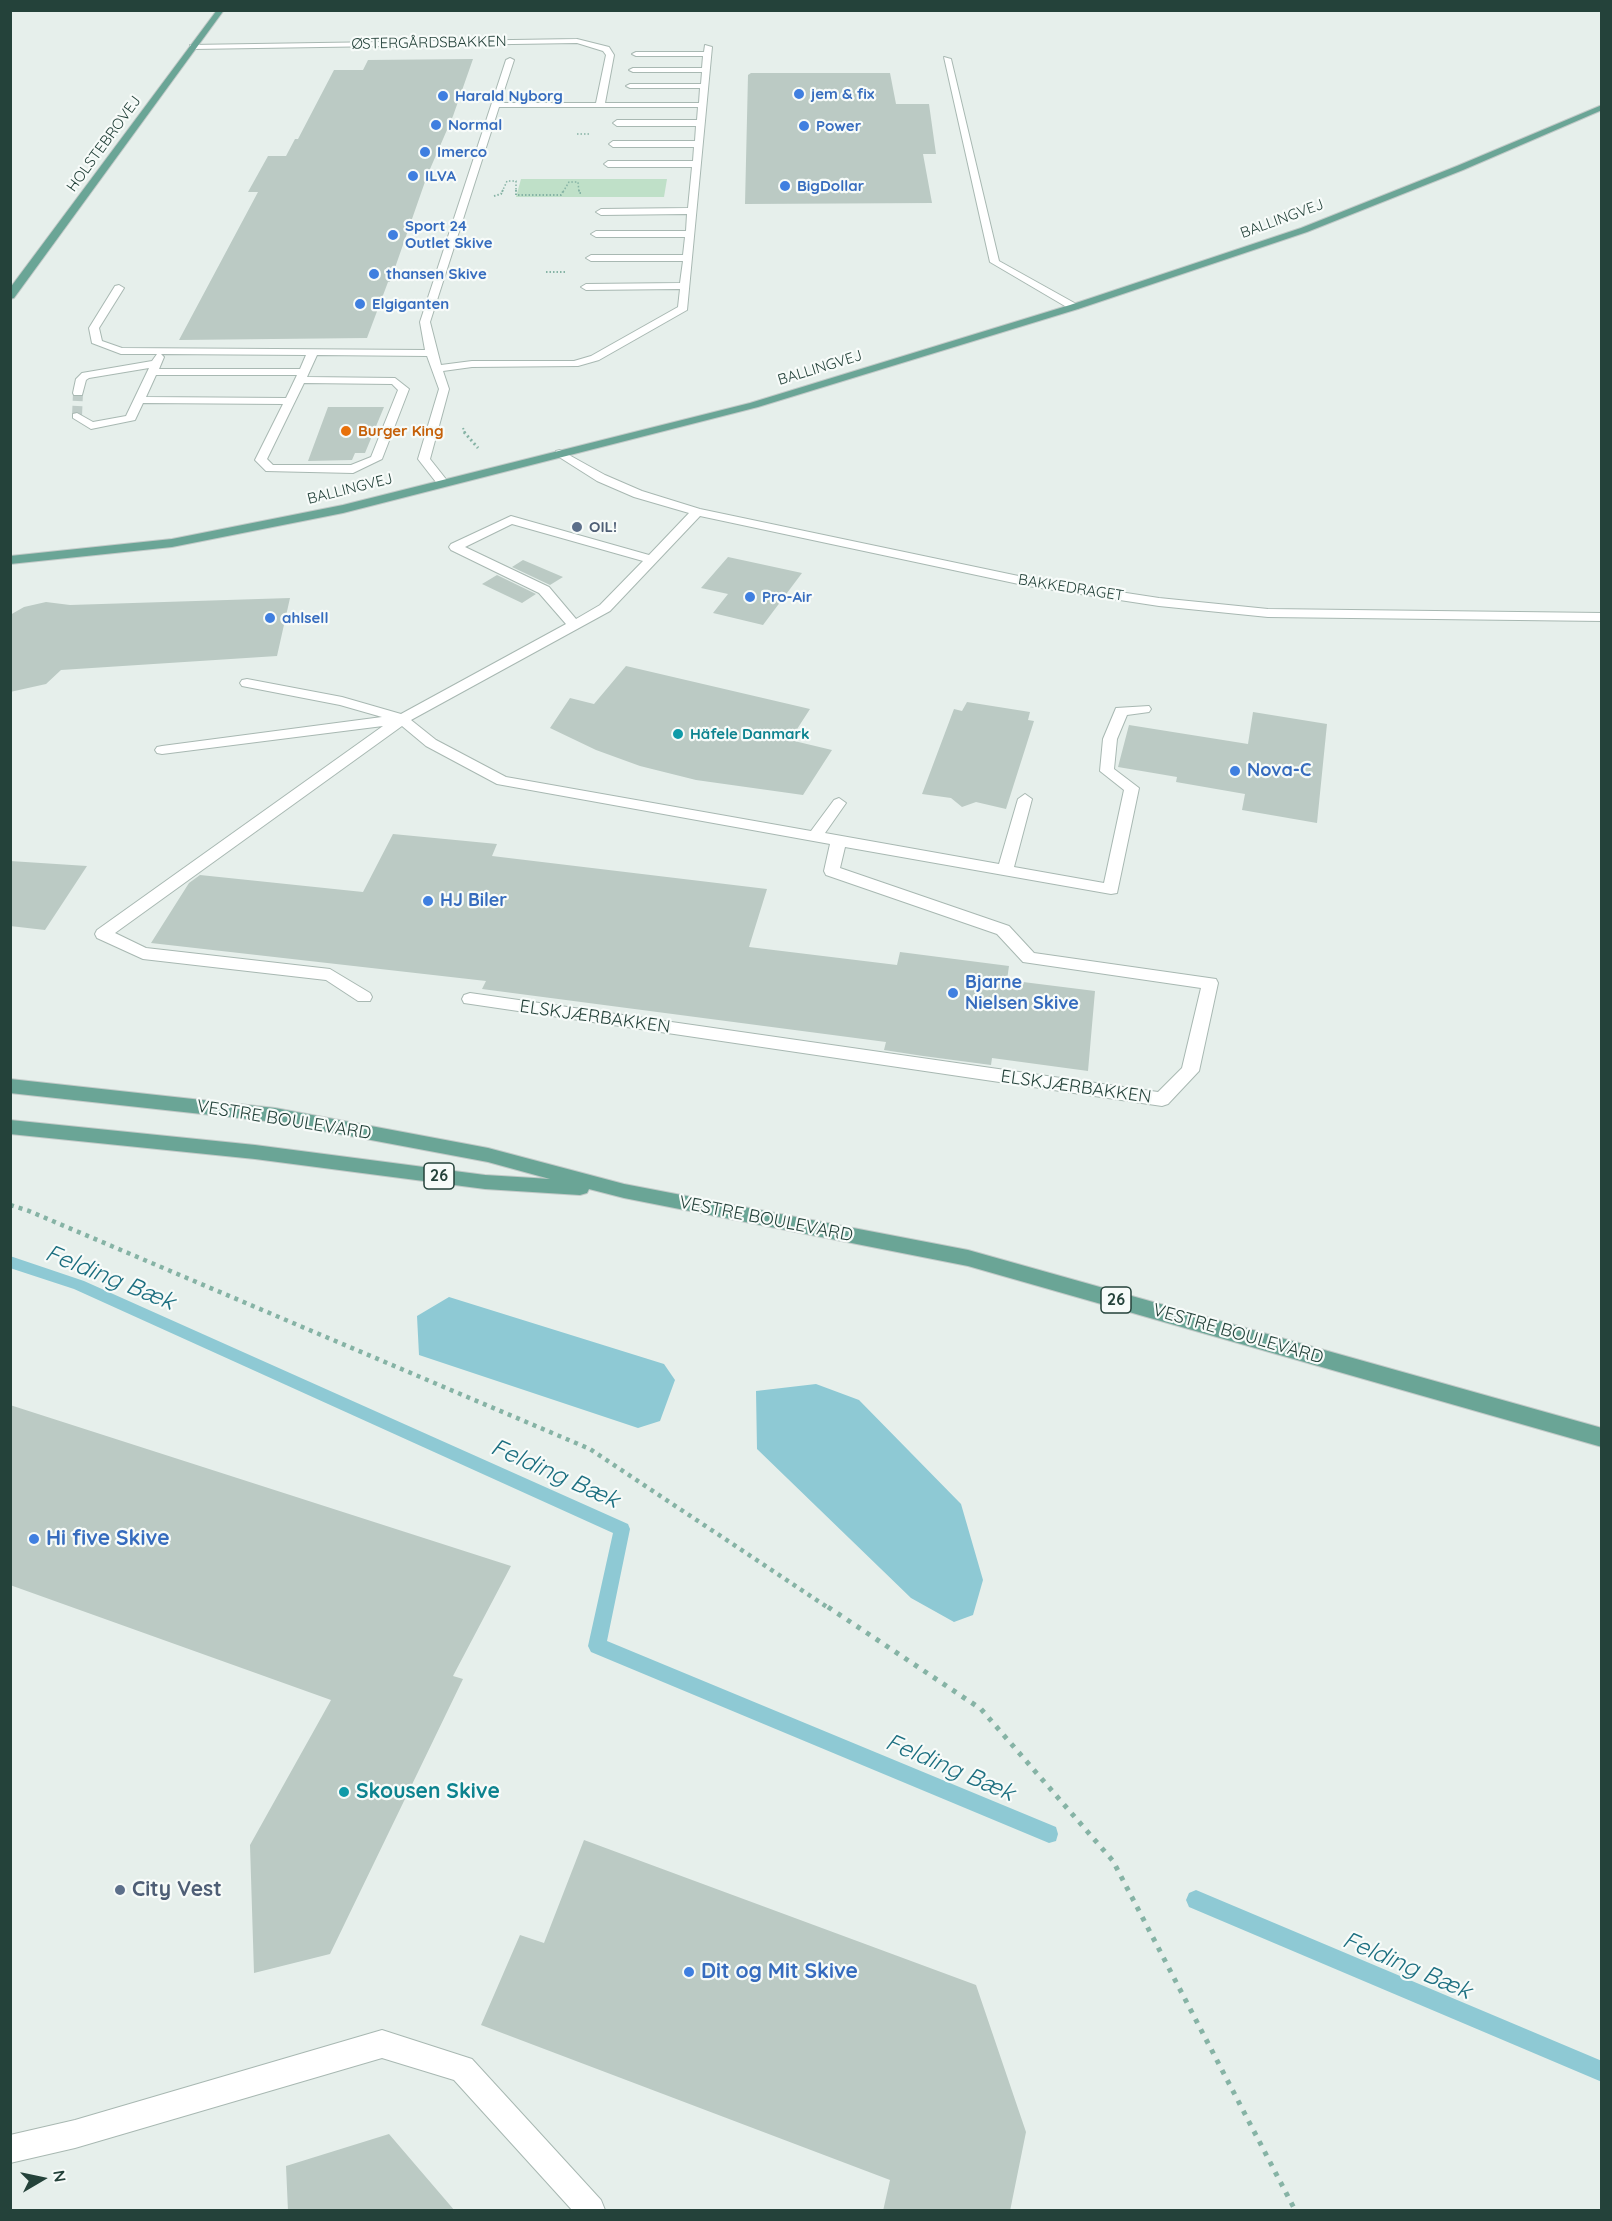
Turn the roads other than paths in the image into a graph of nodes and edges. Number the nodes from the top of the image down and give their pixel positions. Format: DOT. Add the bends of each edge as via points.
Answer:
graph roads {
  1 [pos="221,10"];
  2 [pos="193,47"];
  3 [pos="636,54"];
  4 [pos="947,59"];
  5 [pos="510,60"];
  6 [pos="633,70"];
  7 [pos="706,70"];
  8 [pos="630,86"];
  9 [pos="704,86"];
  10 [pos="495,105"];
  11 [pos="600,105"];
  12 [pos="702,105"];
  13 [pos="1602,106"];
  14 [pos="617,123"];
  15 [pos="700,123"];
  16 [pos="613,144"];
  17 [pos="699,144"];
  18 [pos="608,164"];
  19 [pos="696,164"];
  20 [pos="692,211"];
  21 [pos="601,212"];
  22 [pos="596,234"];
  23 [pos="690,234"];
  24 [pos="591,258"];
  25 [pos="687,258"];
  26 [pos="685,286"];
  27 [pos="586,287"];
  28 [pos="119,288"];
  29 [pos="10,296"];
  30 [pos="1074,307"];
  31 [pos="163,351"];
  32 [pos="313,352"];
  33 [pos="431,352"];
  34 [pos="154,368"];
  35 [pos="439,368"];
  36 [pos="302,376"];
  37 [pos="78,393"];
  38 [pos="139,400"];
  39 [pos="290,401"];
  40 [pos="77,416"];
  41 [pos="560,453"];
  42 [pos="442,483"];
  43 [pos="697,512"];
  44 [pos="14,559"];
  45 [pos="651,559"];
  46 [pos="1602,616"];
  47 [pos="574,625"];
  48 [pos="247,683"];
  49 [pos="1144,708"];
  50 [pos="402,719"];
  51 [pos="162,750"];
  52 [pos="1025,799"];
  53 [pos="839,803"];
  54 [pos="814,837"];
  55 [pos="838,841"];
  56 [pos="1005,870"];
  57 [pos="364,997"];
  58 [pos="470,999"];
  59 [pos="10,1086"];
  60 [pos="10,1127"];
  61 [pos="624,1191"];
  62 [pos="1602,1438"];
  63 [pos="10,2149"];
  64 [pos="591,2211"];
  1 -- 2 [label="main road, HOLSTEBROVEJ"];
  2 -- 11 [label="street, ØSTERGÅRDSBAKKEN" via="577,41 606,49 610,54"];
  2 -- 29 [label="main road, HOLSTEBROVEJ"];
  3 -- 7 [label="street" via="708,50"];
  4 -- 30 [label="street" via="995,262"];
  5 -- 10 [label="street, ØSTERGÅRDSBAKKEN"];
  6 -- 7 [label="street"];
  7 -- 9 [label="street"];
  8 -- 9 [label="street"];
  9 -- 12 [label="street"];
  10 -- 11 [label="street"];
  10 -- 33 [label="street, ØSTERGÅRDSBAKKEN" via="425,322"];
  11 -- 12 [label="street"];
  12 -- 15 [label="street"];
  13 -- 30 [label="main road, BALLINGVEJ" via="1304,230"];
  14 -- 15 [label="street"];
  15 -- 17 [label="street"];
  16 -- 17 [label="street"];
  17 -- 19 [label="street"];
  18 -- 19 [label="street"];
  19 -- 20 [label="street"];
  20 -- 21 [label="street"];
  20 -- 23 [label="street"];
  22 -- 23 [label="street"];
  23 -- 25 [label="street"];
  24 -- 25 [label="street"];
  25 -- 26 [label="street"];
  26 -- 27 [label="street"];
  26 -- 35 [label="street" via="683,308 595,358 574,364 471,364"];
  28 -- 31 [label="street" via="94,328 97,343 121,351"];
  30 -- 41 [label="main road, BALLINGVEJ" via="754,405"];
  31 -- 32 [label="street"];
  31 -- 34 [label="street"];
  32 -- 33 [label="street"];
  32 -- 36 [label="street"];
  33 -- 35 [label="street, ØSTERGÅRDSBAKKEN"];
  34 -- 36 [label="street"];
  34 -- 37 [label="street" via="86,375"];
  34 -- 38 [label="street"];
  35 -- 42 [label="street, ØSTERGÅRDSBAKKEN" via="444,389 424,459"];
  36 -- 39 [label="street"];
  36 -- 39 [label="street" via="395,381 404,389 376,459 352,469 270,470 261,460"];
  38 -- 39 [label="street"];
  38 -- 40 [label="street" via="130,418 114,423 91,426"];
  41 -- 42 [label="main road, BALLINGVEJ"];
  41 -- 43 [label="street, BAKKEDRAGET" via="619,486"];
  42 -- 44 [label="main road, BALLINGVEJ" via="343,509 172,543"];
  43 -- 45 [label="street"];
  43 -- 46 [label="street, BAKKEDRAGET" via="1028,582 1159,602 1268,613"];
  45 -- 47 [label="street" via="605,608"];
  45 -- 47 [label="street" via="511,520 455,547 544,590"];
  47 -- 50 [label="street"];
  48 -- 50 [label="street" via="342,701"];
  49 -- 56 [label="street" via="1121,711 1110,739 1107,771 1132,788 1111,889"];
  50 -- 51 [label="street"];
  50 -- 54 [label="street" via="431,743 502,781"];
  50 -- 57 [label="street" via="103,934 143,953 330,975"];
  52 -- 56 [label="street"];
  53 -- 54 [label="street"];
  54 -- 55 [label="street"];
  55 -- 56 [label="street"];
  55 -- 58 [label="street, ELSKJÆRBAKKEN" via="832,871 1003,930 1029,958 1210,983 1190,1071 1162,1100"];
  59 -- 61 [label="main road, VESTRE BOULEVARD / 26" via="275,1115 488,1155"];
  60 -- 61 [label="main road, VESTRE BOULEVARD / 26" via="255,1152 485,1182"];
  61 -- 62 [label="main road, VESTRE BOULEVARD / 26" via="968,1258"];
  63 -- 64 [label="street" via="75,2134 382,2044 462,2069"];
}
